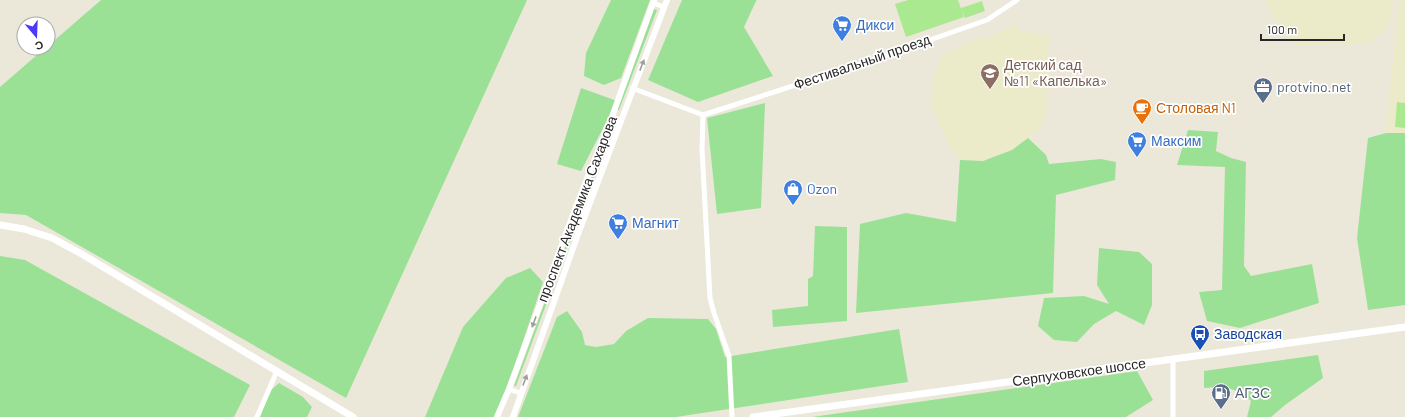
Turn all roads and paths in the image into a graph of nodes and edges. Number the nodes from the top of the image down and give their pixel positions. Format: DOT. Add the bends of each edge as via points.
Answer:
graph roads {
  1 [pos="667,0"];
  2 [pos="1017,0"];
  3 [pos="654,1"];
  4 [pos="664,7"];
  5 [pos="632,88"];
  6 [pos="613,114"];
  7 [pos="703,115"];
  8 [pos="623,116"];
  9 [pos="575,209"];
  10 [pos="586,213"];
  11 [pos="0,226"];
  12 [pos="1405,327"];
  13 [pos="1173,359"];
  14 [pos="277,371"];
  15 [pos="509,389"];
  16 [pos="520,393"];
  17 [pos="257,417"];
  18 [pos="353,417"];
  19 [pos="497,417"];
  20 [pos="513,417"];
  21 [pos="732,417"];
  22 [pos="753,417"];
  23 [pos="1173,417"];
  1 -- 4 [label="street, проспект Академика Сахарова"];
  2 -- 7 [label="street, Фестивальный проезд" via="987,20"];
  3 -- 4 [label="street"];
  3 -- 6 [label="street, проспект Академика Сахарова"];
  5 -- 4 [label="street, проспект Академика Сахарова, one-way"];
  5 -- 7 [label="street"];
  5 -- 8 [label="street, проспект Академика Сахарова"];
  6 -- 8 [label="street"];
  6 -- 9 [label="street, проспект Академика Сахарова"];
  7 -- 21 [label="street" via="702,148 710,298 730,356"];
  8 -- 10 [label="street, проспект Академика Сахарова"];
  9 -- 10 [label="street"];
  9 -- 15 [label="street, проспект Академика Сахарова, one-way"];
  16 -- 10 [label="street, проспект Академика Сахарова, one-way"];
  11 -- 14 [label="main road" via="24,229 52,238 80,252"];
  12 -- 13 [label="main road, Серпуховское шоссе"];
  13 -- 22 [label="main road, Серпуховское шоссе"];
  13 -- 23 [label="street"];
  14 -- 17 [label="street"];
  14 -- 18 [label="main road"];
  15 -- 16 [label="street"];
  15 -- 19 [label="street, проспект Академика Сахарова"];
  16 -- 20 [label="street, проспект Академика Сахарова"];
}
